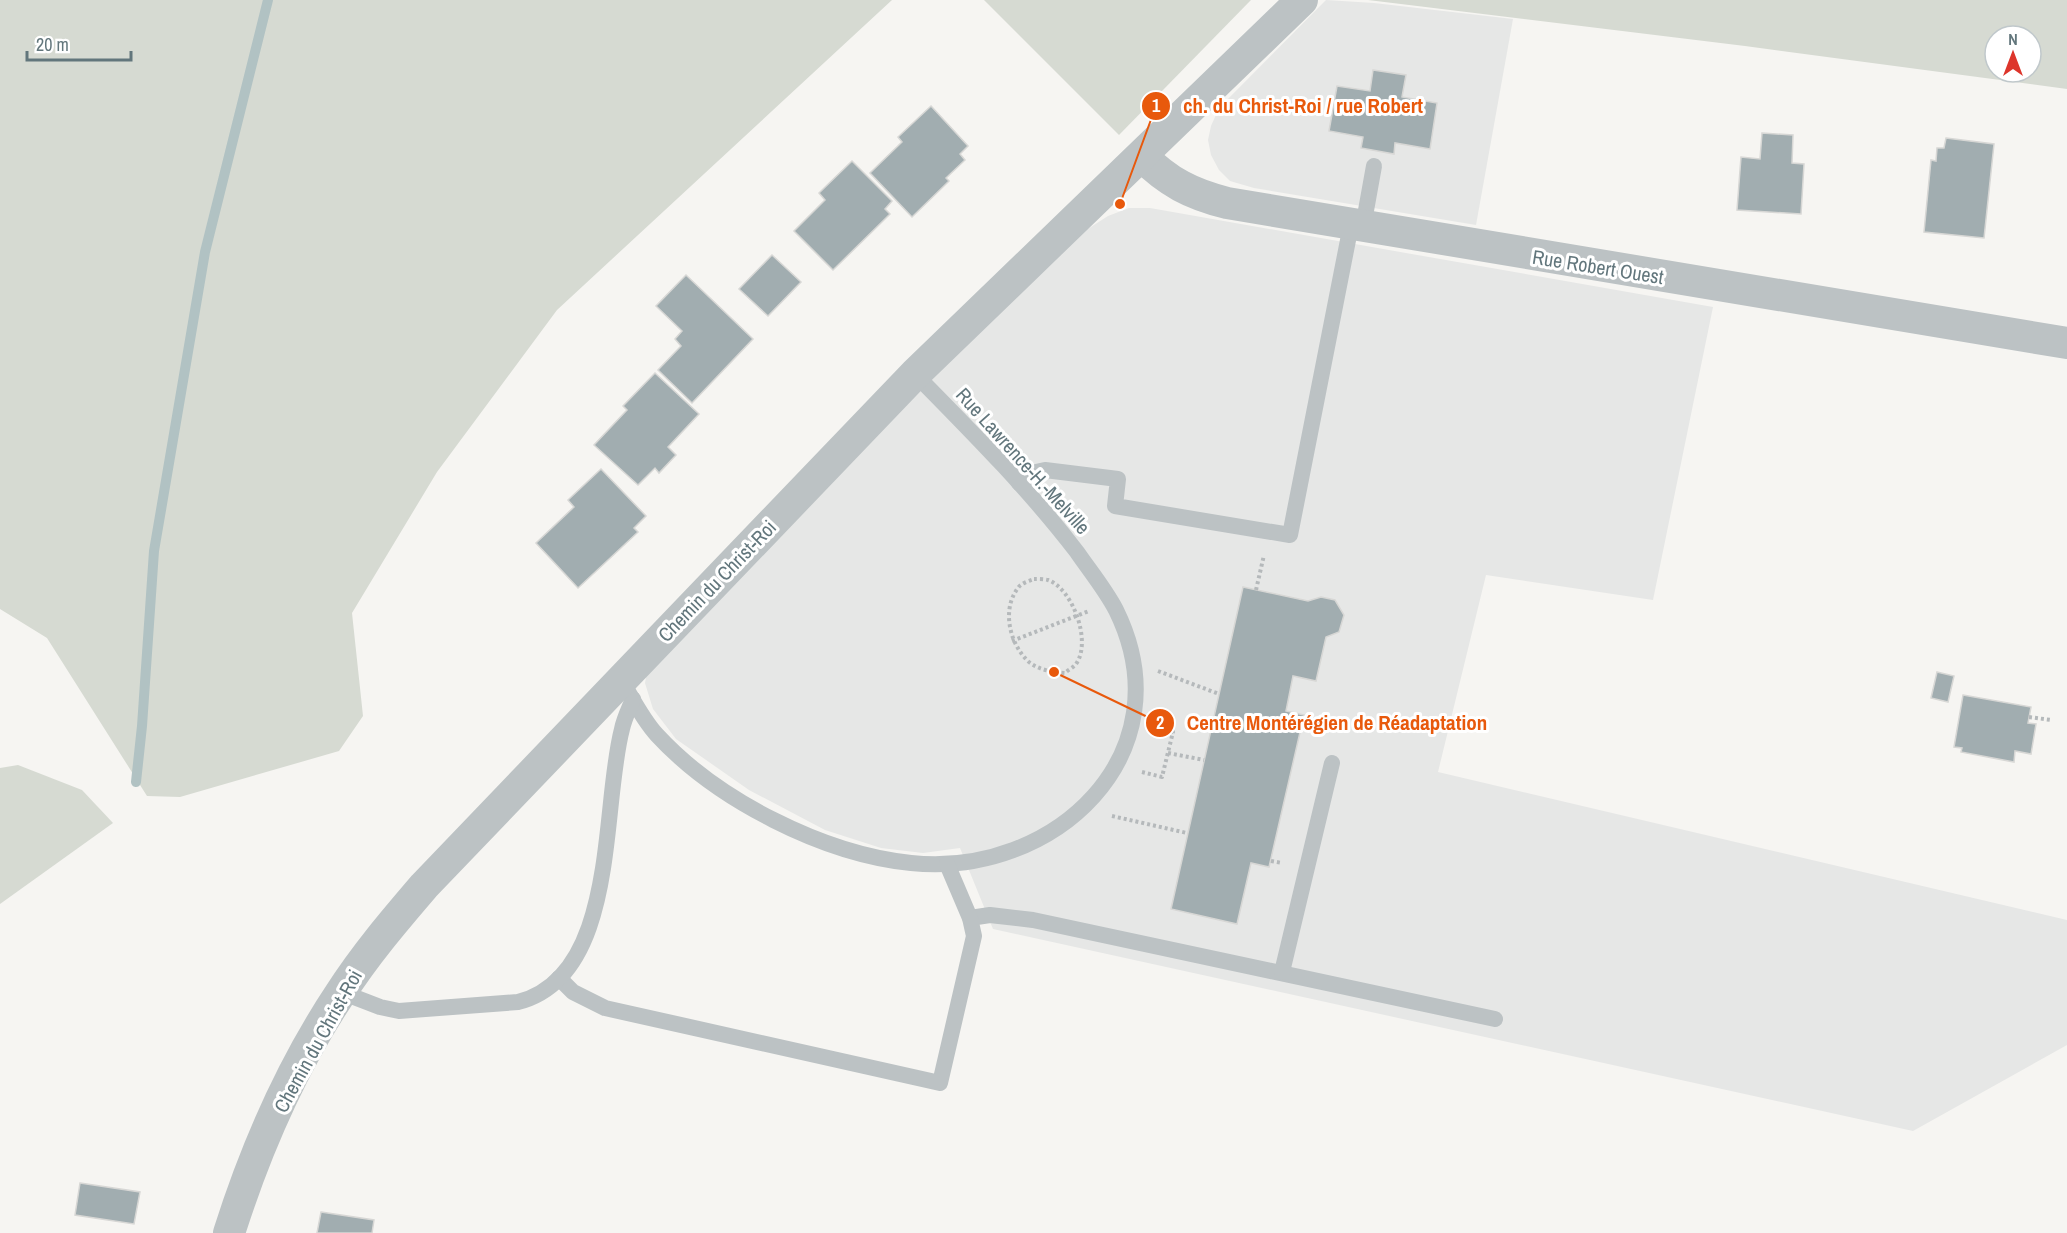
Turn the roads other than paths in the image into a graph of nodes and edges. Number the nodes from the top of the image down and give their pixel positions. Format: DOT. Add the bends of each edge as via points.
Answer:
graph roads {
  1 [pos="1302,0"];
  2 [pos="1142,156"];
  3 [pos="1374,166"];
  4 [pos="1357,226"];
  5 [pos="2067,344"];
  6 [pos="915,374"];
  7 [pos="1019,483"];
  8 [pos="627,690"];
  9 [pos="1332,763"];
  10 [pos="947,864"];
  11 [pos="969,918"];
  12 [pos="1282,972"];
  13 [pos="559,978"];
  14 [pos="341,992"];
  15 [pos="1495,1019"];
  16 [pos="230,1233"];
  1 -- 2 [label="street, Chemin du Christ-Roi"];
  2 -- 4 [label="street, Rue Robert Ouest" via="1172,183 1206,198"];
  2 -- 6 [label="street, Chemin du Christ-Roi"];
  3 -- 4 [label="lane"];
  4 -- 5 [label="street, Rue Robert Ouest"];
  4 -- 7 [label="lane" via="1290,535 1115,506 1118,479 1045,470"];
  6 -- 7 [label="lane, Rue Lawrence-H.-Melville"];
  6 -- 8 [label="street, Chemin du Christ-Roi"];
  7 -- 10 [label="lane, Rue Lawrence-H.-Melville" via="1069,542 1116,612 1135,673 1133,724 1117,767 1104,785 1060,826 1004,854"];
  8 -- 10 [label="lane, Rue Lawrence-H.-Melville" via="656,734 686,762 766,815 848,850 913,864"];
  8 -- 13 [label="lane" via="592,914 584,940"];
  8 -- 14 [label="street, Chemin du Christ-Roi" via="424,886"];
  9 -- 12 [label="lane"];
  10 -- 11 [label="lane"];
  11 -- 12 [label="lane" via="990,915 1033,920"];
  11 -- 13 [label="lane" via="974,936 940,1083 605,1008 573,992"];
  12 -- 15 [label="lane"];
  13 -- 14 [label="lane" via="536,997 518,1002 399,1011"];
  14 -- 16 [label="street, Chemin du Christ-Roi" via="283,1097"];
}
